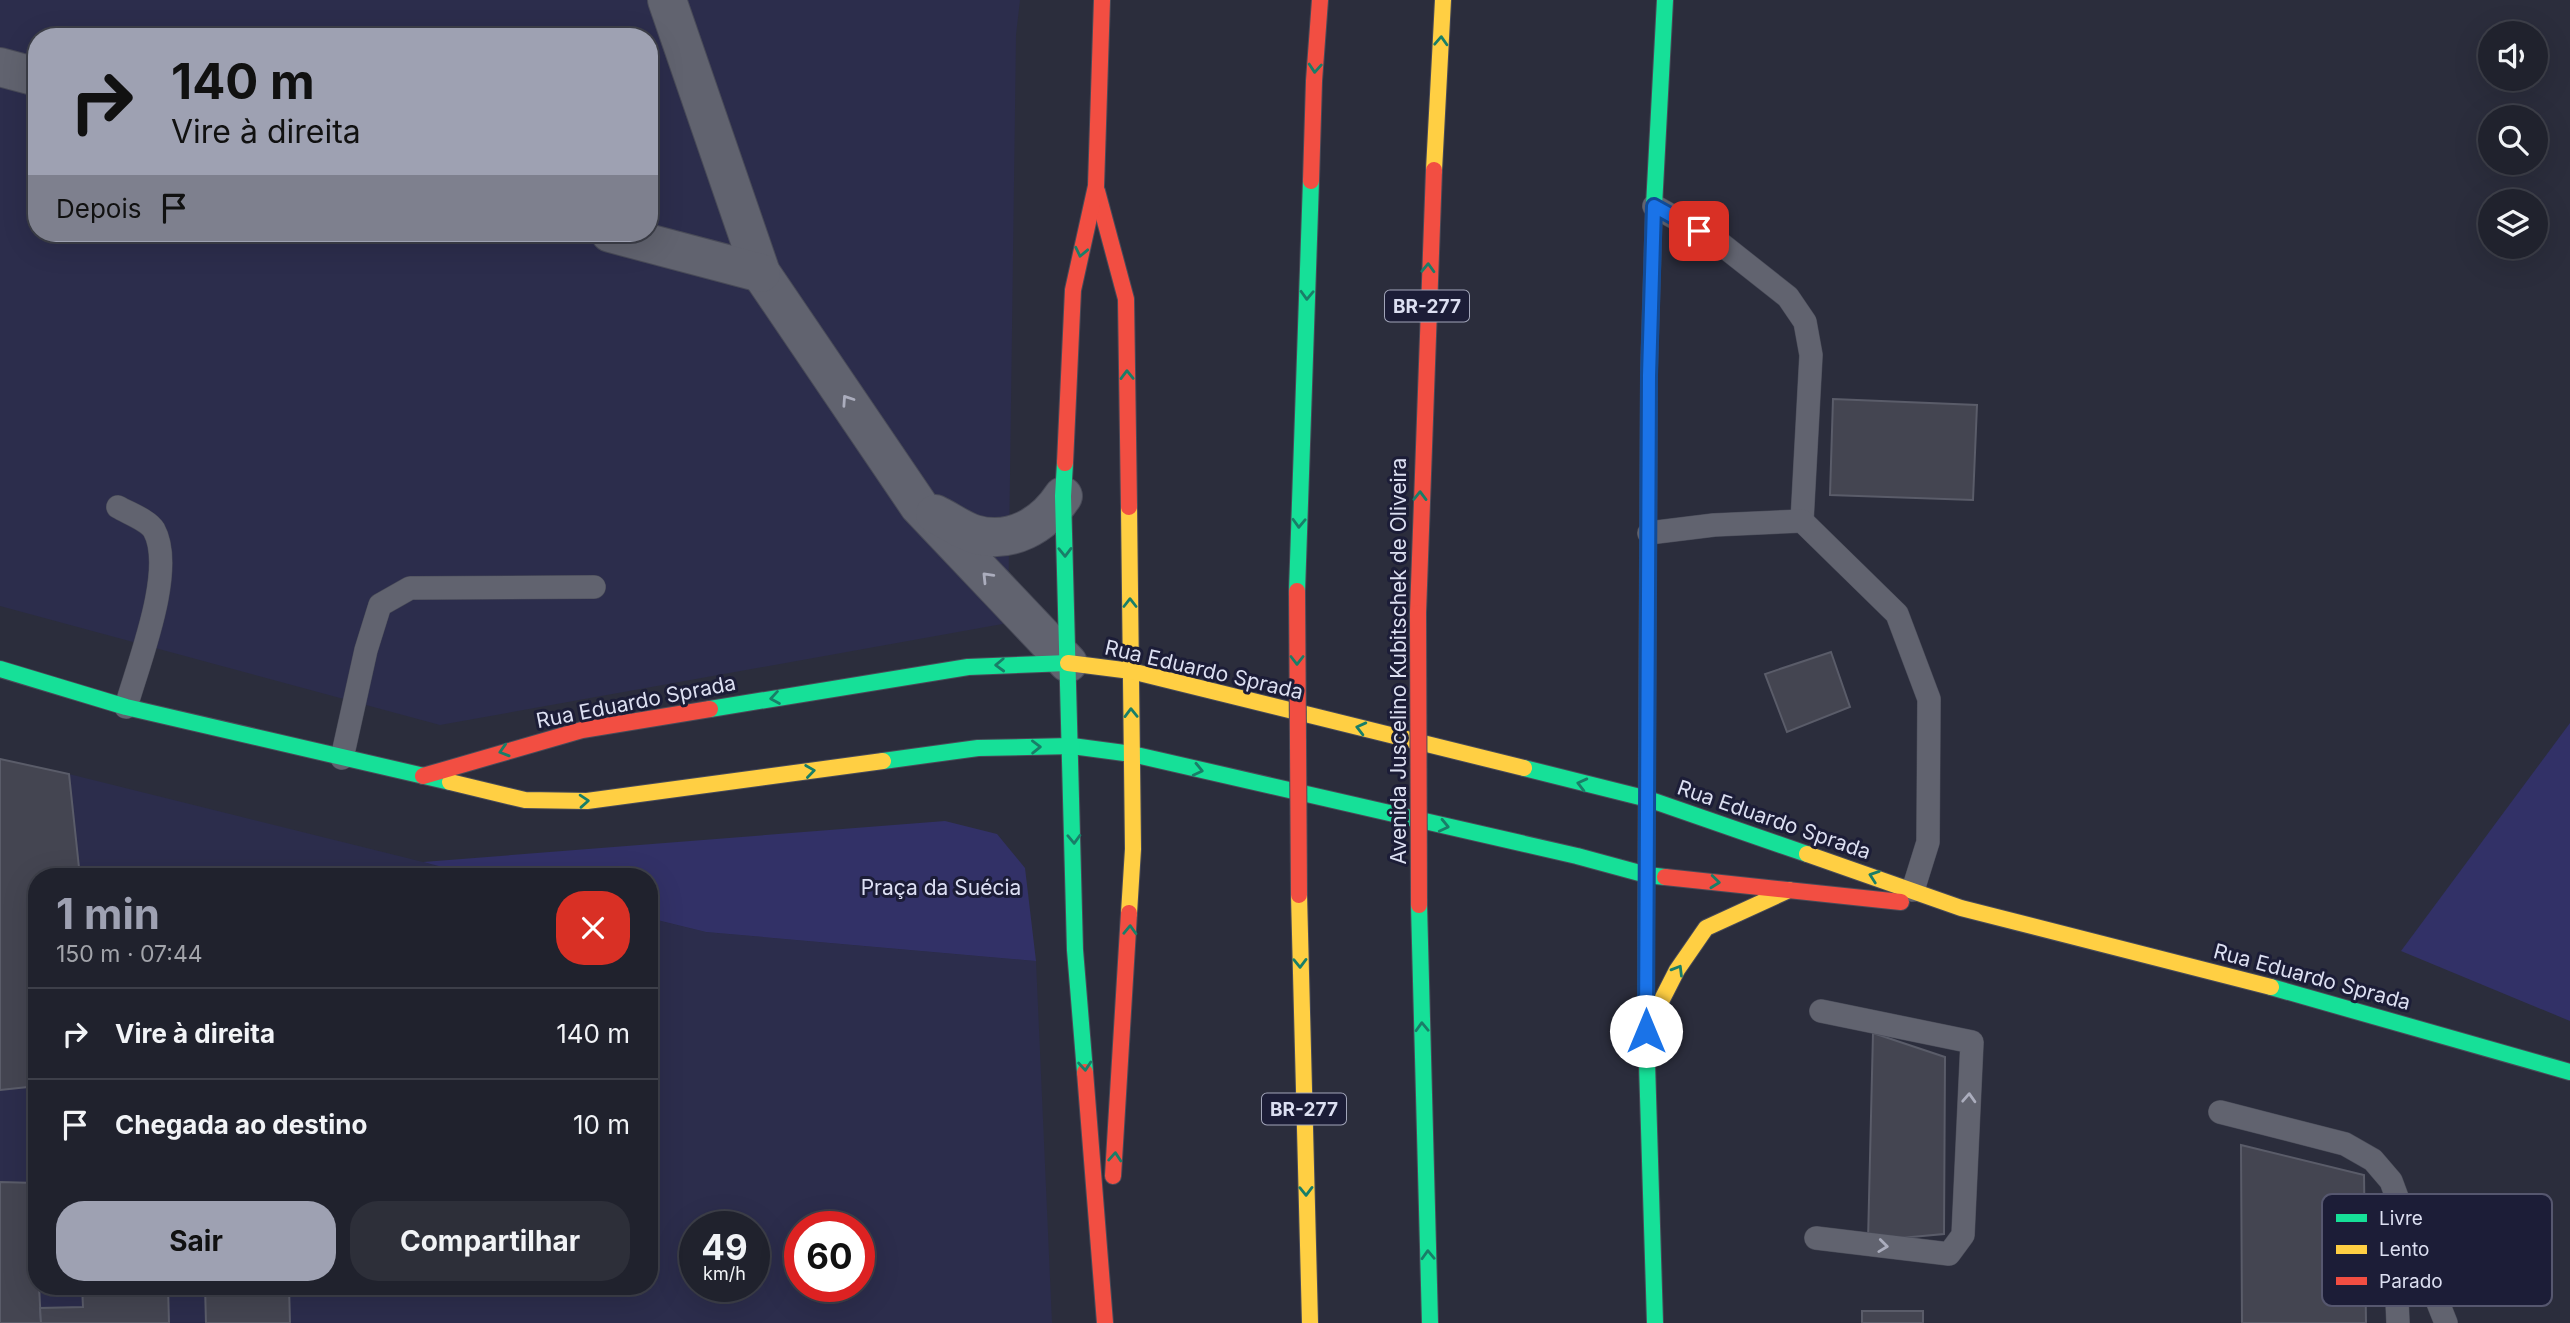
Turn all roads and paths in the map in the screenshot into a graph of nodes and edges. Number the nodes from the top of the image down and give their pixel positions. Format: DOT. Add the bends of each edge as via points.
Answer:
graph roads {
  1 [pos="667,0"];
  2 [pos="1102,0"];
  3 [pos="1320,0"];
  4 [pos="1443,0"];
  5 [pos="1665,0"];
  6 [pos="0,68"];
  7 [pos="28,75"];
  8 [pos="1096,186"];
  9 [pos="1654,206"];
  10 [pos="643,242"];
  11 [pos="761,274"];
  12 [pos="1063,496"];
  13 [pos="919,506"];
  14 [pos="118,507"];
  15 [pos="1802,521"];
  16 [pos="1649,534"];
  17 [pos="594,587"];
  18 [pos="1068,663"];
  19 [pos="0,669"];
  20 [pos="1131,671"];
  21 [pos="125,707"];
  22 [pos="1072,746"];
  23 [pos="1132,754"];
  24 [pos="342,758"];
  25 [pos="421,777"];
  26 [pos="1648,799"];
  27 [pos="1647,875"];
  28 [pos="1789,890"];
  29 [pos="1913,890"];
  30 [pos="1961,908"];
  31 [pos="1821,1011"];
  32 [pos="1646,1031"];
  33 [pos="2570,1072"];
  34 [pos="2220,1112"];
  35 [pos="2396,1194"];
  36 [pos="1816,1238"];
  37 [pos="1105,1299"];
  38 [pos="2439,1306"];
  39 [pos="1105,1323"];
  40 [pos="1310,1323"];
  41 [pos="1430,1323"];
  42 [pos="1655,1323"];
  43 [pos="2446,1323"];
  1 -- 11 [label="street"];
  2 -- 8 [label="main road"];
  3 -- 40 [label="main road, BR-277, one-way, bridge" via="1297,591"];
  41 -- 4 [label="main road, Avenida Juscelino Kubitschek de Oliveira / BR-277, one-way, bridge" via="1419,905 1418,613 1430,230"];
  5 -- 9 [label="main road"];
  6 -- 7 [label="street"];
  8 -- 12 [label="main road, one-way" via="1073,290"];
  20 -- 8 [label="main road, one-way" via="1126,299"];
  9 -- 15 [label="lane" via="1721,244 1788,297 1805,322 1811,355"];
  9 -- 16 [label="main road"];
  10 -- 11 [label="street"];
  13 -- 11 [label="street, one-way"];
  12 -- 13 [label="street" via="1033,527 1008,536 975,534"];
  12 -- 18 [label="main road, one-way"];
  18 -- 13 [label="street, one-way"];
  14 -- 21 [label="lane" via="153,528 162,552 154,615"];
  15 -- 16 [label="lane"];
  15 -- 29 [label="lane" via="1898,614 1930,699 1928,842"];
  16 -- 26 [label="main road"];
  17 -- 24 [label="lane" via="410,588 380,605"];
  18 -- 20 [label="main road, Rua Eduardo Sprada"];
  18 -- 22 [label="main road"];
  18 -- 25 [label="main road, Rua Eduardo Sprada, one-way" via="968,667 582,730"];
  19 -- 21 [label="main road, Rua Eduardo Sprada"];
  23 -- 20 [label="main road, one-way"];
  26 -- 20 [label="main road, Rua Eduardo Sprada, one-way"];
  21 -- 24 [label="main road, Rua Eduardo Sprada"];
  22 -- 23 [label="main road, Rua Eduardo Sprada"];
  25 -- 22 [label="main road, Rua Eduardo Sprada, one-way" via="525,800 587,801 978,748"];
  22 -- 37 [label="main road, one-way" via="1075,950"];
  23 -- 27 [label="main road, Rua Eduardo Sprada, one-way"];
  37 -- 23 [label="main road, one-way" via="1130,926"];
  24 -- 25 [label="main road, Rua Eduardo Sprada"];
  26 -- 27 [label="main road"];
  29 -- 26 [label="main road, Rua Eduardo Sprada, one-way"];
  27 -- 28 [label="main road, Rua Eduardo Sprada, one-way"];
  27 -- 32 [label="main road"];
  28 -- 30 [label="main road, Rua Eduardo Sprada"];
  32 -- 28 [label="main road, one-way" via="1677,970 1706,928"];
  29 -- 30 [label="main road, Rua Eduardo Sprada"];
  30 -- 33 [label="main road, Rua Eduardo Sprada" via="2291,992"];
  36 -- 31 [label="lane, one-way" via="1949,1254 1964,1235 1972,1042"];
  32 -- 42 [label="main road"];
  34 -- 35 [label="lane" via="2345,1144 2373,1160"];
  37 -- 39 [label="main road"];
  38 -- 43 [label="lane"];
}
